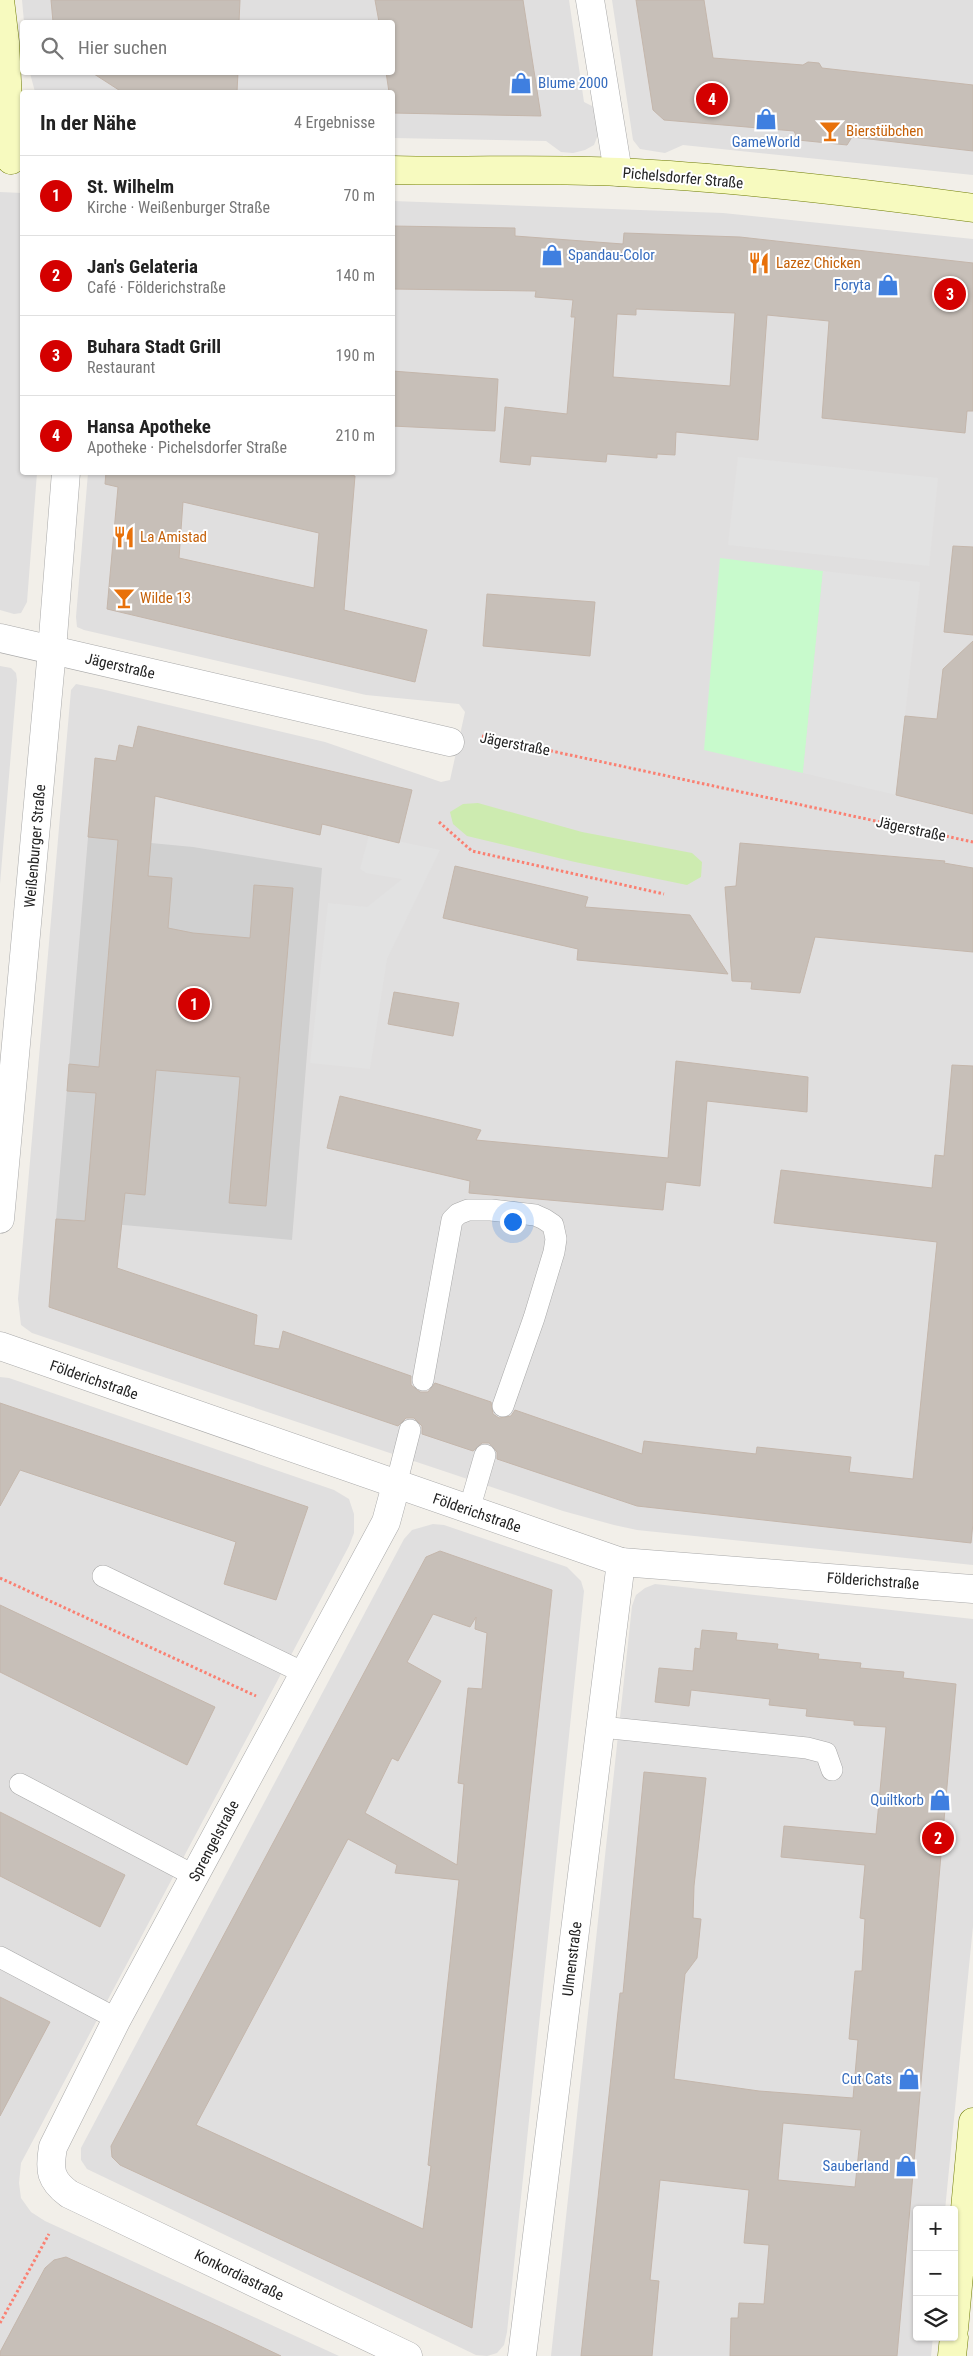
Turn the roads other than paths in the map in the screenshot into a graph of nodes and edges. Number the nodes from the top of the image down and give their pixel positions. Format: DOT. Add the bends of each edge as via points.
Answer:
graph roads {
  1 [pos="0,0"];
  2 [pos="590,0"];
  3 [pos="11,160"];
  4 [pos="395,170"];
  5 [pos="618,172"];
  6 [pos="973,208"];
  7 [pos="66,475"];
  8 [pos="0,638"];
  9 [pos="52,650"];
  10 [pos="450,742"];
  11 [pos="0,1219"];
  12 [pos="0,1346"];
  13 [pos="423,1380"];
  14 [pos="503,1406"];
  15 [pos="410,1430"];
  16 [pos="485,1455"];
  17 [pos="396,1485"];
  18 [pos="469,1510"];
  19 [pos="621,1562"];
  20 [pos="103,1576"];
  21 [pos="973,1589"];
  22 [pos="304,1673"];
  23 [pos="601,1727"];
  24 [pos="832,1770"];
  25 [pos="20,1784"];
  26 [pos="195,1876"];
  27 [pos="0,1957"];
  28 [pos="117,2019"];
  29 [pos="973,2122"];
  30 [pos="69,2194"];
  31 [pos="957,2296"];
  32 [pos="954,2341"];
  33 [pos="408,2356"];
  34 [pos="522,2356"];
  35 [pos="952,2356"];
  1 -- 3 [label="street"];
  2 -- 5 [label="street"];
  4 -- 5 [label="street, Pichelsdorfer Straße"];
  5 -- 6 [label="street, Pichelsdorfer Straße" via="864,194"];
  7 -- 9 [label="street, Weißenburger Straße"];
  8 -- 9 [label="street, Jägerstraße"];
  9 -- 10 [label="street, Jägerstraße"];
  9 -- 11 [label="street, Weißenburger Straße"];
  12 -- 17 [label="street, Földerichstraße"];
  13 -- 14 [label="lane" via="452,1220 468,1210 544,1219 553,1225 554,1252"];
  15 -- 17 [label="lane"];
  16 -- 18 [label="lane"];
  17 -- 18 [label="street, Földerichstraße"];
  17 -- 22 [label="street, Sprengelstraße" via="386,1522"];
  18 -- 19 [label="street, Földerichstraße"];
  19 -- 21 [label="street, Földerichstraße"];
  19 -- 23 [label="street, Ulmenstraße"];
  20 -- 22 [label="lane"];
  22 -- 26 [label="street, Sprengelstraße"];
  23 -- 24 [label="lane" via="807,1748 826,1753"];
  23 -- 34 [label="street, Ulmenstraße"];
  25 -- 26 [label="lane"];
  26 -- 28 [label="street, Sprengelstraße"];
  27 -- 28 [label="lane"];
  28 -- 30 [label="street, Sprengelstraße" via="53,2147 50,2166 57,2185"];
  29 -- 31 [label="street"];
  30 -- 33 [label="street, Konkordiastraße"];
  32 -- 35 [label="street"];
}
